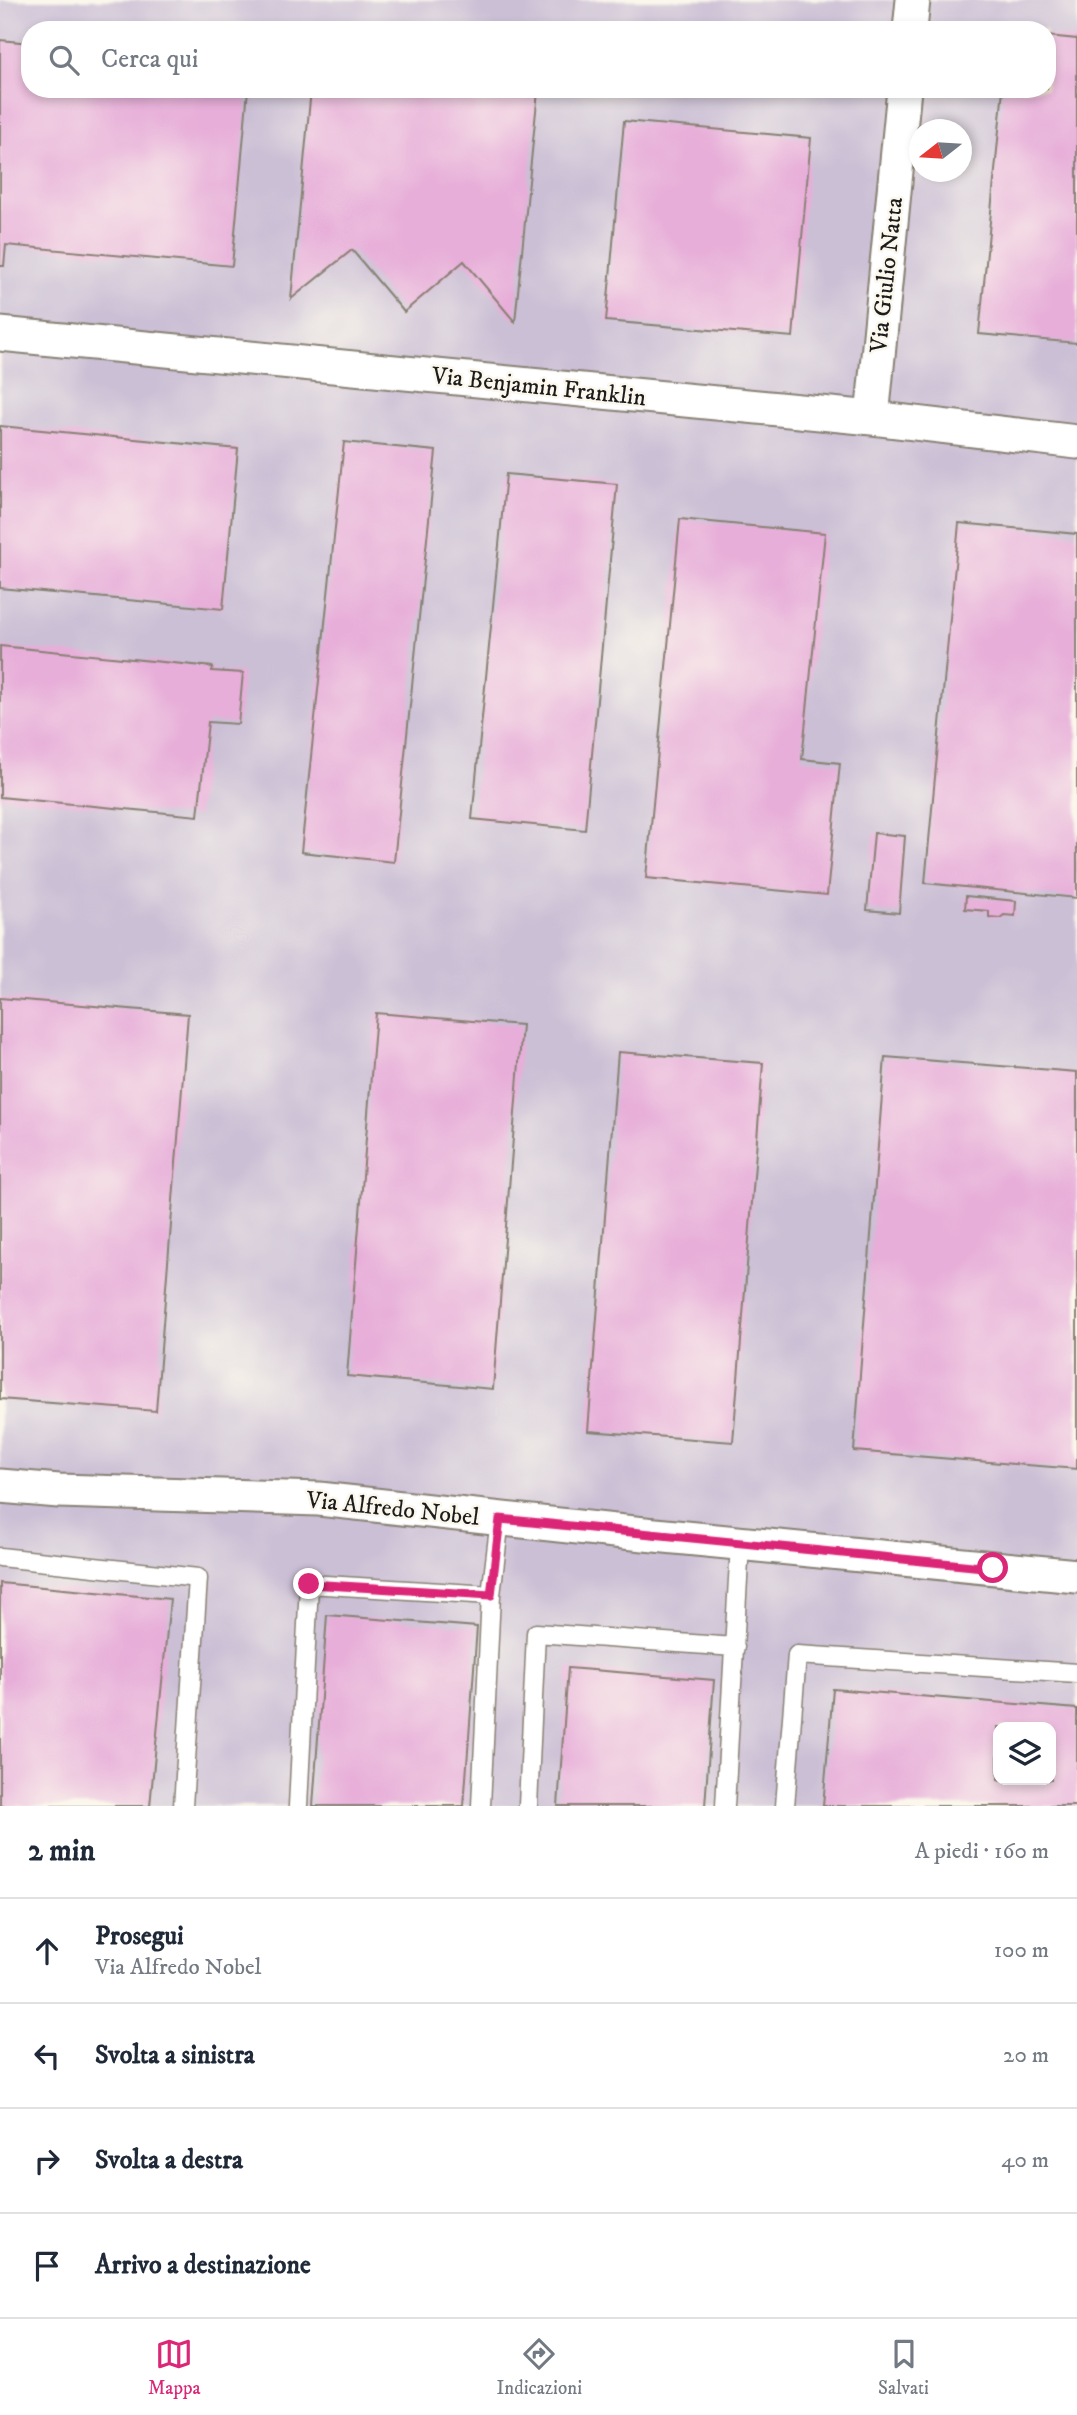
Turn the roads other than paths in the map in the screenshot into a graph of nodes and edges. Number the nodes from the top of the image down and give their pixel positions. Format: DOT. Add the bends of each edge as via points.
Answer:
graph roads {
  1 [pos="913,0"];
  2 [pos="911,21"];
  3 [pos="903,98"];
  4 [pos="0,334"];
  5 [pos="872,418"];
  6 [pos="1077,442"];
  7 [pos="0,1486"];
  8 [pos="500,1519"];
  9 [pos="740,1544"];
  10 [pos="0,1557"];
  11 [pos="1077,1576"];
  12 [pos="491,1595"];
  13 [pos="735,1647"];
  14 [pos="1077,1672"];
  15 [pos="183,1806"];
  16 [pos="298,1806"];
  17 [pos="481,1806"];
  18 [pos="528,1806"];
  19 [pos="725,1806"];
  20 [pos="785,1806"];
  1 -- 2 [label="street"];
  3 -- 5 [label="street, Via Giulio Natta"];
  4 -- 5 [label="street, Via Benjamin Franklin"];
  5 -- 6 [label="street, Via Benjamin Franklin"];
  7 -- 8 [label="street, Via Alfredo Nobel" via="319,1499"];
  8 -- 9 [label="street, Via Alfredo Nobel"];
  8 -- 12 [label="lane"];
  9 -- 11 [label="street, Via Alfredo Nobel"];
  9 -- 13 [label="lane"];
  10 -- 15 [label="lane" via="198,1578"];
  12 -- 16 [label="lane" via="309,1584"];
  12 -- 17 [label="lane"];
  13 -- 18 [label="lane" via="536,1633"];
  13 -- 19 [label="lane"];
  14 -- 20 [label="lane" via="797,1655"];
}
